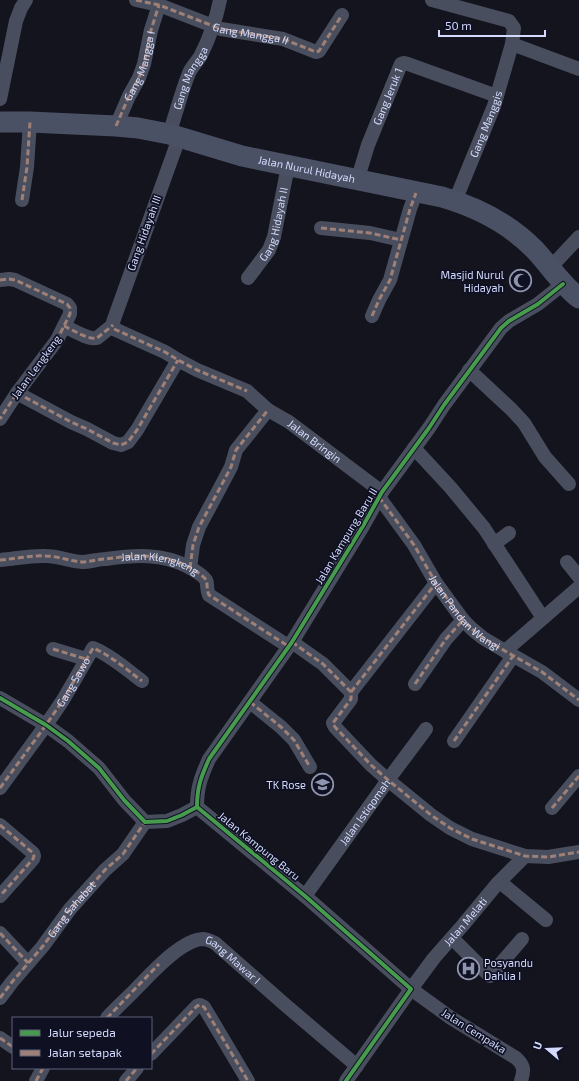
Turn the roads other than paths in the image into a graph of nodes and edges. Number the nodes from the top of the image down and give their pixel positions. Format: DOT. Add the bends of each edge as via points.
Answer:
graph roads {
  1 [pos="26,0"];
  2 [pos="136,0"];
  3 [pos="141,0"];
  4 [pos="220,0"];
  5 [pos="432,0"];
  6 [pos="159,5"];
  7 [pos="342,14"];
  8 [pos="214,27"];
  9 [pos="512,44"];
  10 [pos="579,69"];
  11 [pos="497,96"];
  12 [pos="0,99"];
  13 [pos="0,122"];
  14 [pos="30,122"];
  15 [pos="116,126"];
  16 [pos="174,136"];
  17 [pos="288,166"];
  18 [pos="357,180"];
  19 [pos="416,193"];
  20 [pos="22,200"];
  21 [pos="455,201"];
  22 [pos="321,228"];
  23 [pos="579,237"];
  24 [pos="401,240"];
  25 [pos="550,268"];
  26 [pos="248,278"];
  27 [pos="0,280"];
  28 [pos="563,284"];
  29 [pos="579,298"];
  30 [pos="372,316"];
  31 [pos="67,320"];
  32 [pos="114,327"];
  33 [pos="178,360"];
  34 [pos="469,370"];
  35 [pos="17,393"];
  36 [pos="268,410"];
  37 [pos="0,419"];
  38 [pos="414,448"];
  39 [pos="569,484"];
  40 [pos="381,494"];
  41 [pos="509,533"];
  42 [pos="494,544"];
  43 [pos="0,560"];
  44 [pos="566,562"];
  45 [pos="190,568"];
  46 [pos="579,577"];
  47 [pos="436,583"];
  48 [pos="579,587"];
  49 [pos="543,618"];
  50 [pos="463,620"];
  51 [pos="290,644"];
  52 [pos="53,648"];
  53 [pos="509,654"];
  54 [pos="86,659"];
  55 [pos="142,681"];
  56 [pos="415,684"];
  57 [pos="351,692"];
  58 [pos="0,698"];
  59 [pos="579,700"];
  60 [pos="250,702"];
  61 [pos="46,725"];
  62 [pos="426,729"];
  63 [pos="454,741"];
  64 [pos="310,767"];
  65 [pos="579,776"];
  66 [pos="388,780"];
  67 [pos="0,788"];
  68 [pos="196,807"];
  69 [pos="552,808"];
  70 [pos="145,822"];
  71 [pos="0,825"];
  72 [pos="579,852"];
  73 [pos="525,856"];
  74 [pos="500,882"];
  75 [pos="0,896"];
  76 [pos="305,896"];
  77 [pos="546,920"];
  78 [pos="0,934"];
  79 [pos="452,938"];
  80 [pos="522,939"];
  81 [pos="28,963"];
  82 [pos="411,989"];
  83 [pos="0,998"];
  84 [pos="108,1017"];
  85 [pos="0,1038"];
  86 [pos="12,1046"];
  87 [pos="152,1053"];
  88 [pos="357,1066"];
  89 [pos="42,1069"];
  90 [pos="136,1069"];
  91 [pos="36,1081"];
  92 [pos="126,1081"];
  93 [pos="248,1081"];
  94 [pos="346,1081"];
  95 [pos="521,1081"];
  1 -- 12 [label="street" via="16,21"];
  2 -- 3 [label="street, Gang Mangga II"];
  3 -- 6 [label="street, Gang Mangga II"];
  4 -- 8 [label="street, Gang Mangga"];
  5 -- 9 [label="street, Gang Manggis" via="509,21 514,28"];
  6 -- 8 [label="street, Gang Mangga II"];
  6 -- 15 [label="street, Gang Mangga I" via="144,64"];
  7 -- 8 [label="street, Gang Mangga II" via="320,51 316,52 283,39"];
  8 -- 16 [label="street, Gang Mangga" via="181,93 175,117"];
  9 -- 10 [label="street"];
  9 -- 11 [label="street, Gang Manggis"];
  11 -- 18 [label="street, Gang Jeruk 1" via="408,64 401,64"];
  11 -- 21 [label="street, Gang Manggis"];
  13 -- 14 [label="street, Jalan Nurul Hidayah"];
  14 -- 15 [label="street, Jalan Nurul Hidayah"];
  14 -- 20 [label="street"];
  15 -- 16 [label="street, Jalan Nurul Hidayah"];
  16 -- 17 [label="street, Jalan Nurul Hidayah" via="242,156"];
  16 -- 32 [label="street, Gang Hidayah III" via="113,322"];
  17 -- 18 [label="street, Jalan Nurul Hidayah"];
  17 -- 26 [label="street, Gang Hidayah II" via="274,236 269,250"];
  18 -- 19 [label="street, Jalan Nurul Hidayah"];
  19 -- 21 [label="street, Jalan Nurul Hidayah"];
  19 -- 24 [label="street"];
  21 -- 25 [label="street, Jalan Nurul Hidayah" via="514,232 534,249"];
  22 -- 24 [label="street" via="370,233"];
  23 -- 25 [label="street"];
  24 -- 30 [label="street" via="390,280"];
  25 -- 28 [label="street, Jalan Nurul Hidayah"];
  27 -- 31 [label="street" via="15,280 67,304 70,308"];
  28 -- 29 [label="street, Jalan Nurul Hidayah"];
  28 -- 34 [label="street, Jalan Kampung Baru II" via="501,328"];
  31 -- 32 [label="street" via="94,339"];
  31 -- 35 [label="street, Jalan Lengkeng" via="57,340"];
  32 -- 33 [label="street, Jalan Bringin"];
  33 -- 35 [label="street" via="137,430 128,442 121,445"];
  33 -- 36 [label="street, Jalan Bringin" via="247,391"];
  34 -- 38 [label="street, Jalan Kampung Baru II"];
  34 -- 39 [label="street" via="524,423 544,457"];
  35 -- 37 [label="street, Jalan Lengkeng"];
  36 -- 40 [label="street, Jalan Bringin" via="289,422"];
  36 -- 45 [label="street" via="236,450 231,467 199,527 193,545"];
  38 -- 40 [label="street, Jalan Kampung Baru II"];
  38 -- 42 [label="street" via="452,488"];
  40 -- 47 [label="street, Jalan Pandan Wangi"];
  40 -- 51 [label="street, Jalan Kampung Baru II"];
  41 -- 42 [label="street"];
  42 -- 49 [label="street"];
  43 -- 45 [label="street, Jalan Klengkeng" via="44,556 82,562 149,556 168,558"];
  44 -- 46 [label="street"];
  45 -- 51 [label="street, Jalan Klengkeng" via="204,577 209,595"];
  47 -- 50 [label="street, Jalan Pandan Wangi"];
  47 -- 57 [label="street"];
  48 -- 49 [label="street"];
  49 -- 53 [label="street"];
  50 -- 53 [label="street, Jalan Pandan Wangi" via="483,638"];
  50 -- 56 [label="street" via="446,639"];
  51 -- 57 [label="street, Jalan Klengkeng" via="323,664"];
  51 -- 60 [label="street, Jalan Kampung Baru II"];
  52 -- 54 [label="street"];
  53 -- 59 [label="street, Jalan Pandan Wangi" via="542,672"];
  53 -- 63 [label="street"];
  54 -- 55 [label="street, Gang Sawo" via="93,648"];
  54 -- 61 [label="street, Gang Sawo"];
  57 -- 66 [label="street" via="351,699 333,725"];
  58 -- 61 [label="street"];
  60 -- 64 [label="street" via="294,740"];
  60 -- 68 [label="street, Jalan Kampung Baru II" via="209,759 201,776"];
  61 -- 67 [label="street, Gang Sawo"];
  61 -- 70 [label="street" via="68,740 99,768"];
  62 -- 66 [label="street, Jalan Istiqomah"];
  65 -- 69 [label="street"];
  66 -- 73 [label="street" via="450,828 472,839"];
  66 -- 76 [label="street, Jalan Istiqomah"];
  68 -- 70 [label="street" via="167,821"];
  68 -- 76 [label="street, Jalan Kampung Baru"];
  70 -- 81 [label="street, Gang Sahabat" via="123,854 70,909"];
  71 -- 75 [label="street" via="34,856"];
  72 -- 73 [label="street" via="548,857"];
  73 -- 74 [label="street, Jalan Melati"];
  74 -- 77 [label="street"];
  74 -- 79 [label="street, Jalan Melati"];
  76 -- 82 [label="street, Jalan Kampung Baru"];
  78 -- 81 [label="street"];
  79 -- 80 [label="street" via="490,976"];
  79 -- 82 [label="street, Jalan Melati"];
  81 -- 83 [label="street, Gang Sahabat"];
  82 -- 88 [label="street"];
  82 -- 95 [label="street, Jalan Cempaka" via="451,1018 521,1062 524,1068"];
  84 -- 88 [label="street, Gang Mawar I" via="160,964 185,945 203,939 215,943"];
  85 -- 86 [label="street"];
  87 -- 93 [label="street" via="200,1005 204,1007"];
  88 -- 94 [label="street"];
  89 -- 91 [label="street"];
  90 -- 92 [label="street"];
}
